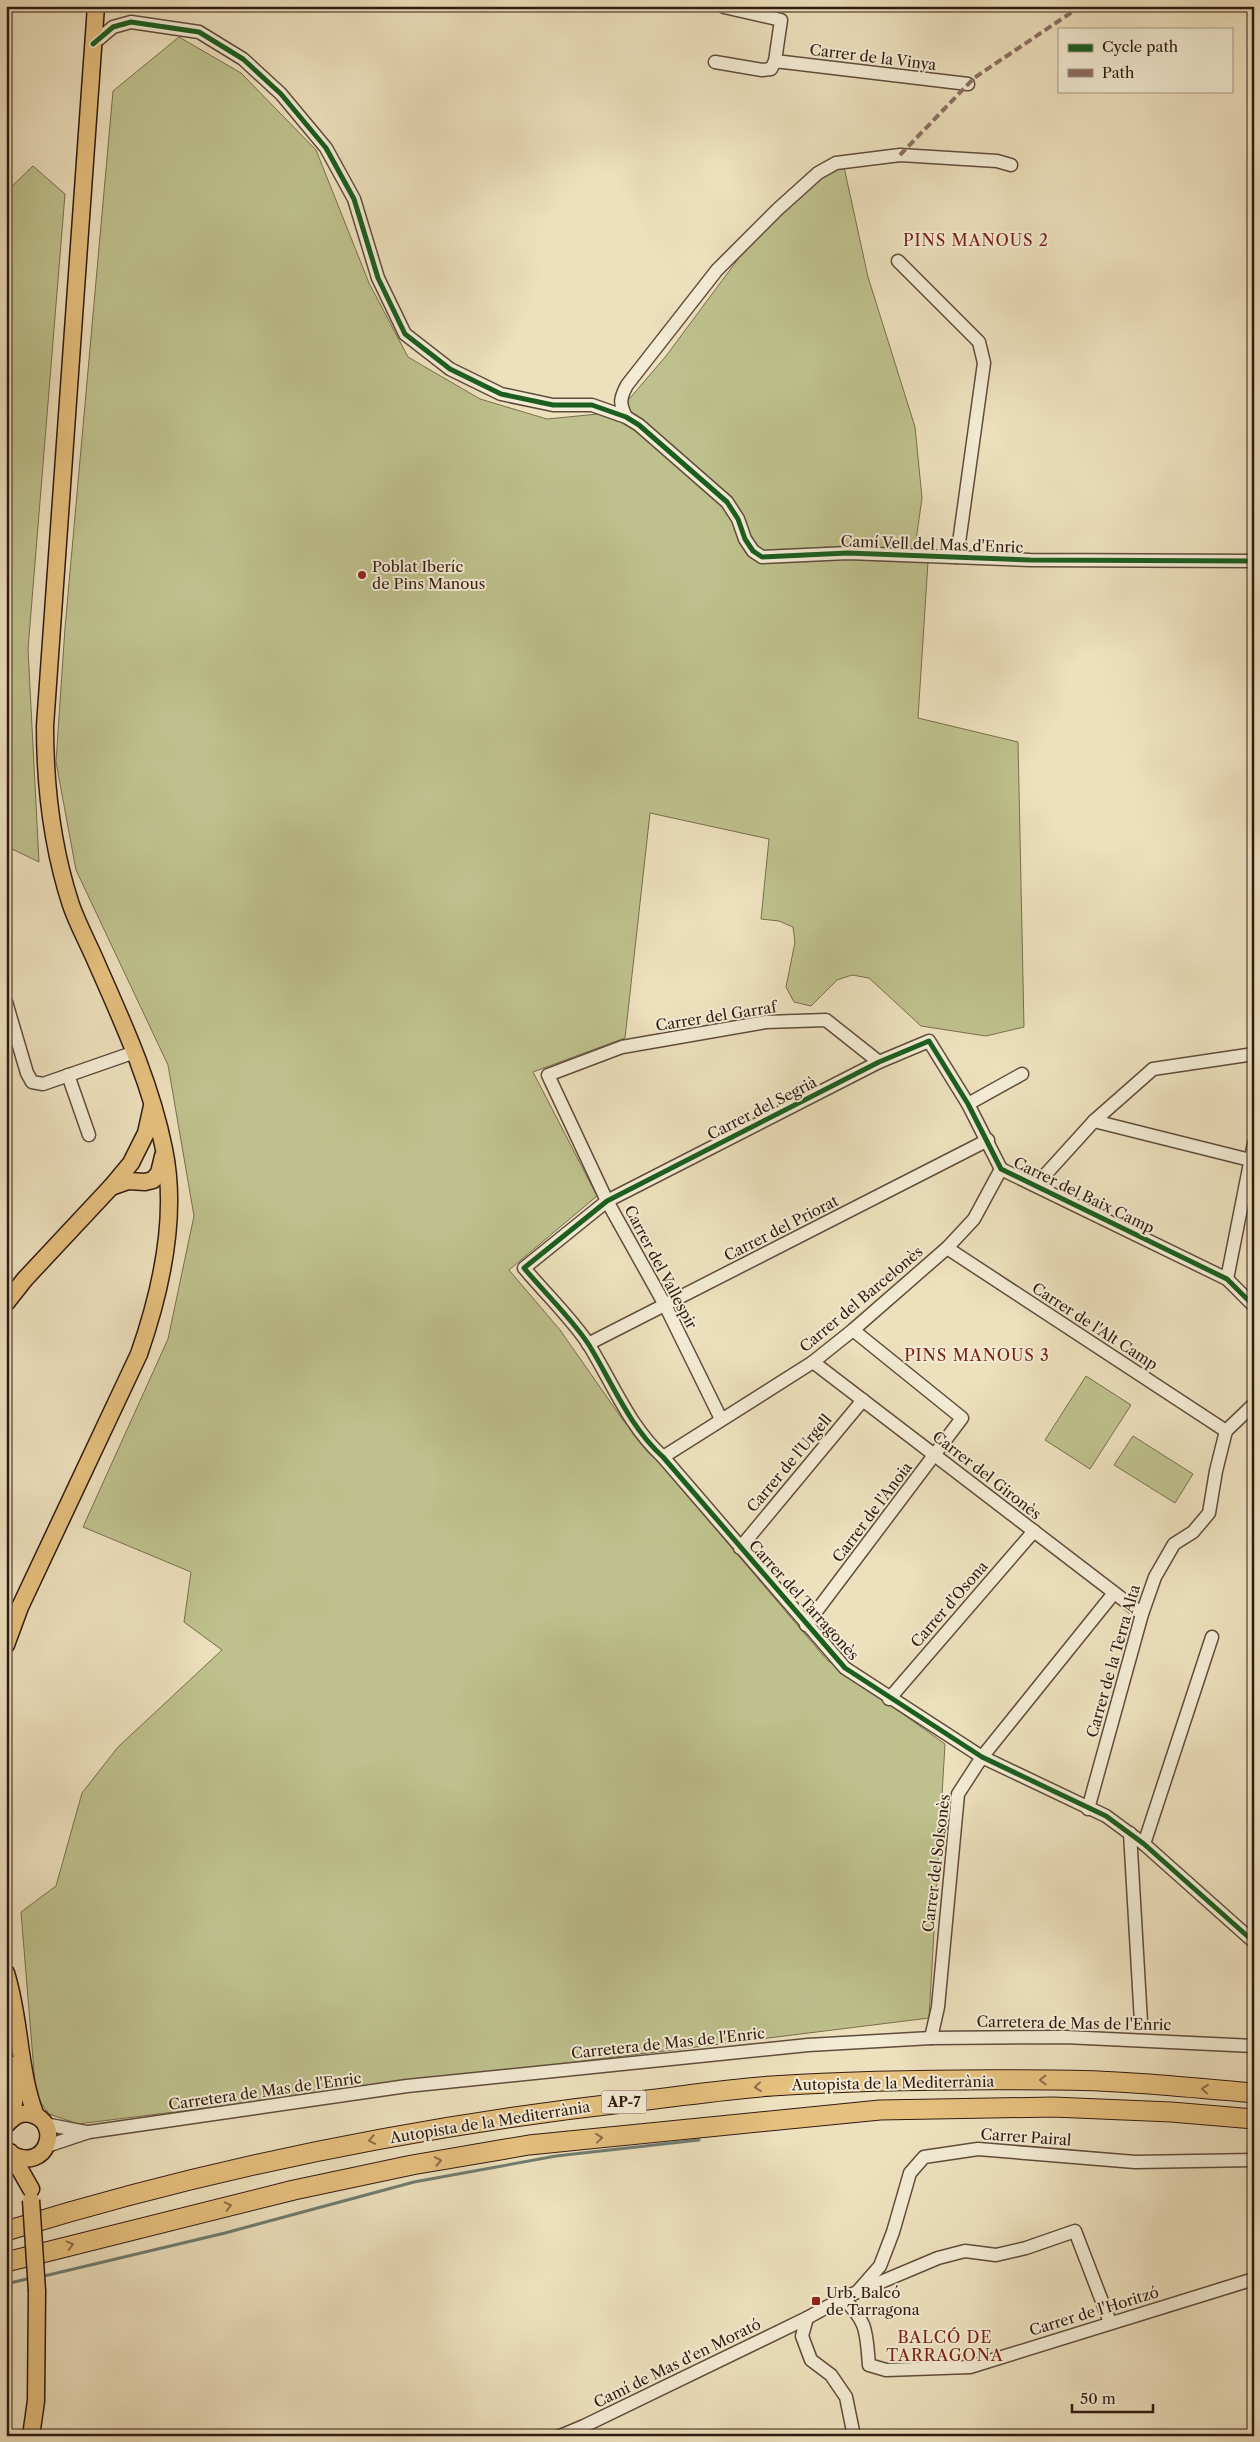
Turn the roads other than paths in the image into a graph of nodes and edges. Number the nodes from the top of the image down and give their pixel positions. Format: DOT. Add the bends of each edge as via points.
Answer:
graph roads {
  1 [pos="96,6"];
  2 [pos="724,7"];
  3 [pos="93,44"];
  4 [pos="775,61"];
  5 [pos="715,62"];
  6 [pos="968,84"];
  7 [pos="1011,165"];
  8 [pos="898,261"];
  9 [pos="626,417"];
  10 [pos="957,557"];
  11 [pos="1254,561"];
  12 [pos="6,1002"];
  13 [pos="929,1041"];
  14 [pos="135,1052"];
  15 [pos="1254,1054"];
  16 [pos="879,1062"];
  17 [pos="1022,1074"];
  18 [pos="68,1075"];
  19 [pos="548,1076"];
  20 [pos="153,1104"];
  21 [pos="968,1104"];
  22 [pos="1094,1121"];
  23 [pos="89,1135"];
  24 [pos="988,1140"];
  25 [pos="1254,1143"];
  26 [pos="163,1157"];
  27 [pos="132,1160"];
  28 [pos="1250,1160"];
  29 [pos="1001,1169"];
  30 [pos="143,1181"];
  31 [pos="1036,1185"];
  32 [pos="111,1187"];
  33 [pos="607,1201"];
  34 [pos="167,1214"];
  35 [pos="947,1248"];
  36 [pos="1227,1279"];
  37 [pos="6,1303"];
  38 [pos="665,1305"];
  39 [pos="1254,1306"];
  40 [pos="853,1330"];
  41 [pos="588,1344"];
  42 [pos="813,1362"];
  43 [pos="863,1400"];
  44 [pos="1254,1404"];
  45 [pos="721,1418"];
  46 [pos="1226,1431"];
  47 [pos="935,1456"];
  48 [pos="663,1457"];
  49 [pos="1034,1531"];
  50 [pos="740,1548"];
  51 [pos="1114,1593"];
  52 [pos="1142,1614"];
  53 [pos="806,1625"];
  54 [pos="1212,1637"];
  55 [pos="6,1645"];
  56 [pos="889,1699"];
  57 [pos="982,1757"];
  58 [pos="1088,1809"];
  59 [pos="1130,1833"];
  60 [pos="1144,1844"];
  61 [pos="1254,1942"];
  62 [pos="6,1973"];
  63 [pos="6,2018"];
  64 [pos="1141,2022"];
  65 [pos="931,2038"];
  66 [pos="1254,2046"];
  67 [pos="1254,2093"];
  68 [pos="1254,2119"];
  69 [pos="40,2120"];
  70 [pos="9,2122"];
  71 [pos="89,2132"];
  72 [pos="9,2151"];
  73 [pos="42,2151"];
  74 [pos="1253,2162"];
  75 [pos="31,2195"];
  76 [pos="6,2232"];
  77 [pos="6,2262"];
  78 [pos="1254,2278"];
  79 [pos="849,2296"];
  80 [pos="807,2318"];
  81 [pos="1110,2322"];
  82 [pos="31,2436"];
  83 [pos="560,2436"];
  84 [pos="854,2436"];
  1 -- 3 [label="main road"];
  2 -- 4 [label="street" via="781,20"];
  3 -- 9 [label="street, Camí Vell del Mas d'Enric" via="113,27 131,22 199,32 243,59 281,94 326,148 354,199 378,278 405,334 450,369 501,394 553,405 592,404"];
  3 -- 14 [label="main road" via="45,751 53,840 72,906"];
  4 -- 5 [label="street, Carrer de la Vinya" via="771,69 762,70"];
  4 -- 6 [label="street, Carrer de la Vinya"];
  7 -- 9 [label="street" via="997,160 900,155 836,163 818,173 717,270 627,385 620,404"];
  8 -- 10 [label="street" via="978,342 984,362"];
  9 -- 10 [label="street, Camí Vell del Mas d'Enric" via="727,502 745,539 762,557 848,553"];
  10 -- 11 [label="street, Camí Vell del Mas d'Enric"];
  12 -- 18 [label="street" via="32,1082 42,1084"];
  13 -- 16 [label="street, Carrer del Segrià"];
  13 -- 21 [label="street, Carrer del Baix Camp"];
  14 -- 18 [label="street"];
  14 -- 20 [label="main road"];
  15 -- 22 [label="street" via="1153,1070"];
  16 -- 19 [label="street, Carrer del Garraf" via="826,1020 774,1022 622,1047"];
  16 -- 33 [label="street, Carrer del Segrià"];
  17 -- 21 [label="street"];
  18 -- 23 [label="street"];
  19 -- 33 [label="street, Carrer del Vallespir"];
  20 -- 26 [label="main road"];
  20 -- 27 [label="main road" via="146,1133"];
  21 -- 24 [label="street, Carrer del Baix Camp"];
  22 -- 28 [label="street"];
  22 -- 31 [label="street"];
  24 -- 29 [label="street, Carrer del Baix Camp"];
  24 -- 38 [label="street, Carrer del Priorat"];
  25 -- 28 [label="street"];
  26 -- 27 [label="main road" via="138,1154"];
  26 -- 30 [label="main road" via="156,1177"];
  26 -- 34 [label="main road" via="168,1179"];
  27 -- 30 [label="main road" via="130,1170"];
  27 -- 32 [label="main road"];
  28 -- 36 [label="street"];
  29 -- 31 [label="street, Carrer del Baix Camp"];
  29 -- 35 [label="street, Carrer del Barcelonès" via="974,1220"];
  30 -- 32 [label="main road" via="128,1180"];
  30 -- 34 [label="main road" via="158,1192"];
  31 -- 36 [label="street, Carrer del Baix Camp"];
  32 -- 37 [label="main road"];
  33 -- 38 [label="street, Carrer del Vallespir"];
  33 -- 41 [label="street, Carrer del Tarragonès" via="524,1268"];
  34 -- 55 [label="main road" via="162,1277 139,1354 20,1606"];
  35 -- 40 [label="street, Carrer del Barcelonès"];
  35 -- 46 [label="street, Carrer de l'Alt Camp"];
  36 -- 39 [label="street, Carrer del Baix Camp"];
  38 -- 41 [label="street, Carrer del Priorat"];
  38 -- 45 [label="street, Carrer del Vallespir"];
  40 -- 42 [label="street, Carrer del Barcelonès"];
  40 -- 47 [label="street, Carrer de l'Anoia" via="962,1418"];
  41 -- 48 [label="street, Carrer del Tarragonès" via="624,1408 648,1444"];
  42 -- 43 [label="street, Carrer del Gironès"];
  42 -- 45 [label="street, Carrer del Barcelonès"];
  43 -- 47 [label="street, Carrer del Gironès"];
  43 -- 50 [label="street, Carrer de l'Urgell"];
  44 -- 46 [label="street"];
  45 -- 48 [label="street, Carrer del Barcelonès"];
  46 -- 52 [label="street, Carrer de la Terra Alta" via="1209,1514 1192,1532 1174,1544 1155,1577"];
  47 -- 49 [label="street, Carrer del Gironès"];
  47 -- 53 [label="street, Carrer de l'Anoia"];
  48 -- 50 [label="street, Carrer del Tarragonès"];
  49 -- 51 [label="street, Carrer del Gironès"];
  49 -- 56 [label="street, Carrer d'Osona"];
  50 -- 53 [label="street, Carrer del Tarragonès"];
  51 -- 52 [label="street, Carrer del Gironès"];
  51 -- 57 [label="street, Carrer del Solsonès"];
  52 -- 58 [label="street, Carrer de la Terra Alta"];
  53 -- 56 [label="street, Carrer del Tarragonès" via="845,1668"];
  54 -- 60 [label="street"];
  56 -- 57 [label="street, Carrer del Tarragonès"];
  57 -- 58 [label="street, Carrer del Tarragonès"];
  57 -- 65 [label="street, Carrer del Solsonès" via="958,1794 938,2007"];
  58 -- 59 [label="street, Carrer del Tarragonès" via="1106,1816"];
  59 -- 60 [label="street, Carrer del Tarragonès"];
  59 -- 64 [label="street"];
  60 -- 61 [label="street, Carrer del Tarragonès"];
  62 -- 69 [label="main road" via="14,2000 26,2084"];
  63 -- 70 [label="main road" via="15,2082"];
  65 -- 66 [label="street, Carretera de Mas de l'Enric" via="1104,2037"];
  65 -- 71 [label="street, Carretera de Mas de l'Enric" via="772,2048 406,2086"];
  67 -- 76 [label="highway, Autopista de la Mediterrània / AP-7, one-way" via="1054,2080 909,2081 741,2089 527,2113 290,2156 154,2189"];
  77 -- 68 [label="highway, Autopista de la Mediterrània / AP-7, one-way" via="294,2190 529,2145 880,2110 1053,2107"];
  69 -- 70 [label="main road" via="25,2114"];
  69 -- 71 [label="street"];
  69 -- 73 [label="main road" via="49,2139"];
  71 -- 73 [label="street"];
  72 -- 73 [label="main road" via="19,2158 28,2159"];
  72 -- 75 [label="main road"];
  73 -- 75 [label="main road"];
  74 -- 79 [label="street, Carrer Pairal" via="1135,2162 978,2149 924,2157 910,2173 880,2266"];
  75 -- 82 [label="main road, bridge" via="37,2291 36,2401"];
  78 -- 81 [label="street, Carrer de l'Horitzó"];
  79 -- 80 [label="street, Camí de Mas d'en Morató"];
  79 -- 81 [label="street, Carrer de l'Horitzó" via="866,2328 869,2365 886,2370 970,2367"];
  79 -- 81 [label="street" via="938,2258 965,2251 996,2255 1076,2231"];
  80 -- 83 [label="street, Camí de Mas d'en Morató"];
  80 -- 84 [label="street" via="802,2336 811,2360 831,2375 846,2397"];
}
